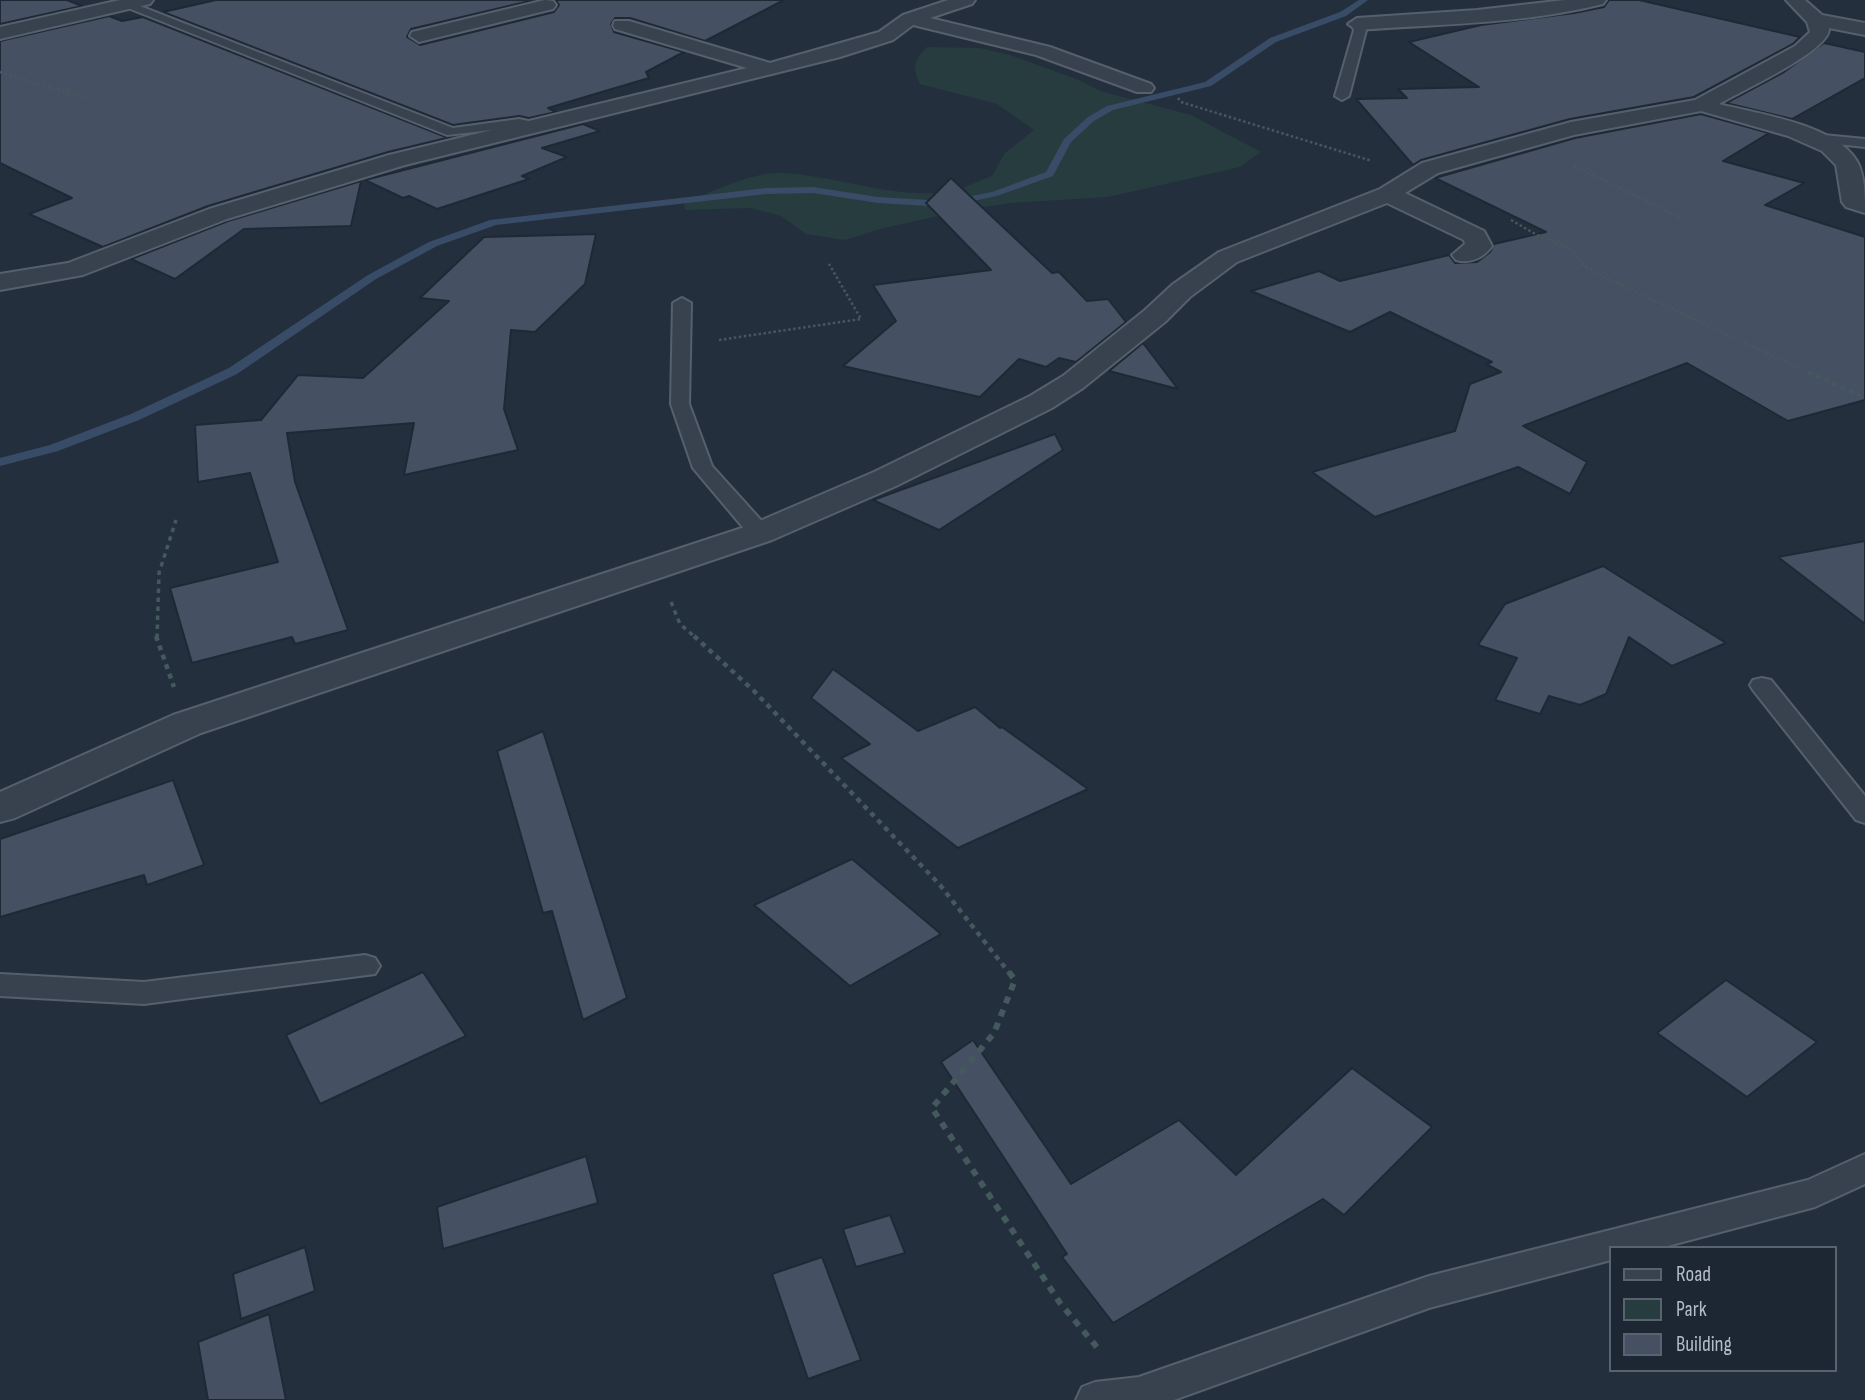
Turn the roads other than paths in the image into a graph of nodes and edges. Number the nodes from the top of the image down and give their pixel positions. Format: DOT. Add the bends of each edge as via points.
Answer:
graph roads {
  1 [pos="532,0"];
  2 [pos="966,0"];
  3 [pos="1597,0"];
  4 [pos="136,2"];
  5 [pos="1806,10"];
  6 [pos="910,19"];
  7 [pos="1357,24"];
  8 [pos="622,25"];
  9 [pos="1865,29"];
  10 [pos="0,33"];
  11 [pos="419,36"];
  12 [pos="769,69"];
  13 [pos="1144,88"];
  14 [pos="1342,96"];
  15 [pos="1701,105"];
  16 [pos="533,126"];
  17 [pos="1813,138"];
  18 [pos="1865,143"];
  19 [pos="1388,194"];
  20 [pos="1865,206"];
  21 [pos="1465,255"];
  22 [pos="0,282"];
  23 [pos="682,303"];
  24 [pos="760,533"];
  25 [pos="1762,685"];
  26 [pos="0,808"];
  27 [pos="1865,814"];
  28 [pos="365,966"];
  29 [pos="0,985"];
  30 [pos="1865,1168"];
  31 [pos="1140,1397"];
  32 [pos="1095,1400"];
  1 -- 11 [label="street" via="547,5"];
  2 -- 6 [label="street"];
  3 -- 7 [label="street" via="1546,10"];
  4 -- 10 [label="street"];
  4 -- 16 [label="lane" via="452,132 519,123"];
  5 -- 9 [label="street"];
  5 -- 15 [label="street" via="1820,34 1801,50"];
  6 -- 12 [label="street" via="886,36"];
  6 -- 13 [label="street" via="1043,51"];
  7 -- 14 [label="lane" via="1360,30"];
  8 -- 12 [label="street"];
  12 -- 16 [label="street"];
  15 -- 17 [label="street"];
  15 -- 19 [label="street" via="1522,141 1430,168"];
  16 -- 22 [label="street" via="295,189 74,270"];
  17 -- 18 [label="lane"];
  17 -- 20 [label="street" via="1840,154 1850,169 1853,202"];
  19 -- 21 [label="street" via="1475,236 1479,246"];
  19 -- 24 [label="street" via="1228,257 1083,375 1041,402 885,479"];
  23 -- 24 [label="lane" via="680,404 703,468"];
  24 -- 26 [label="street" via="187,724"];
  25 -- 27 [label="lane"];
  28 -- 29 [label="lane" via="144,993"];
  30 -- 31 [label="lane" via="1815,1193 1429,1292"];
  31 -- 32 [label="lane"];
}
